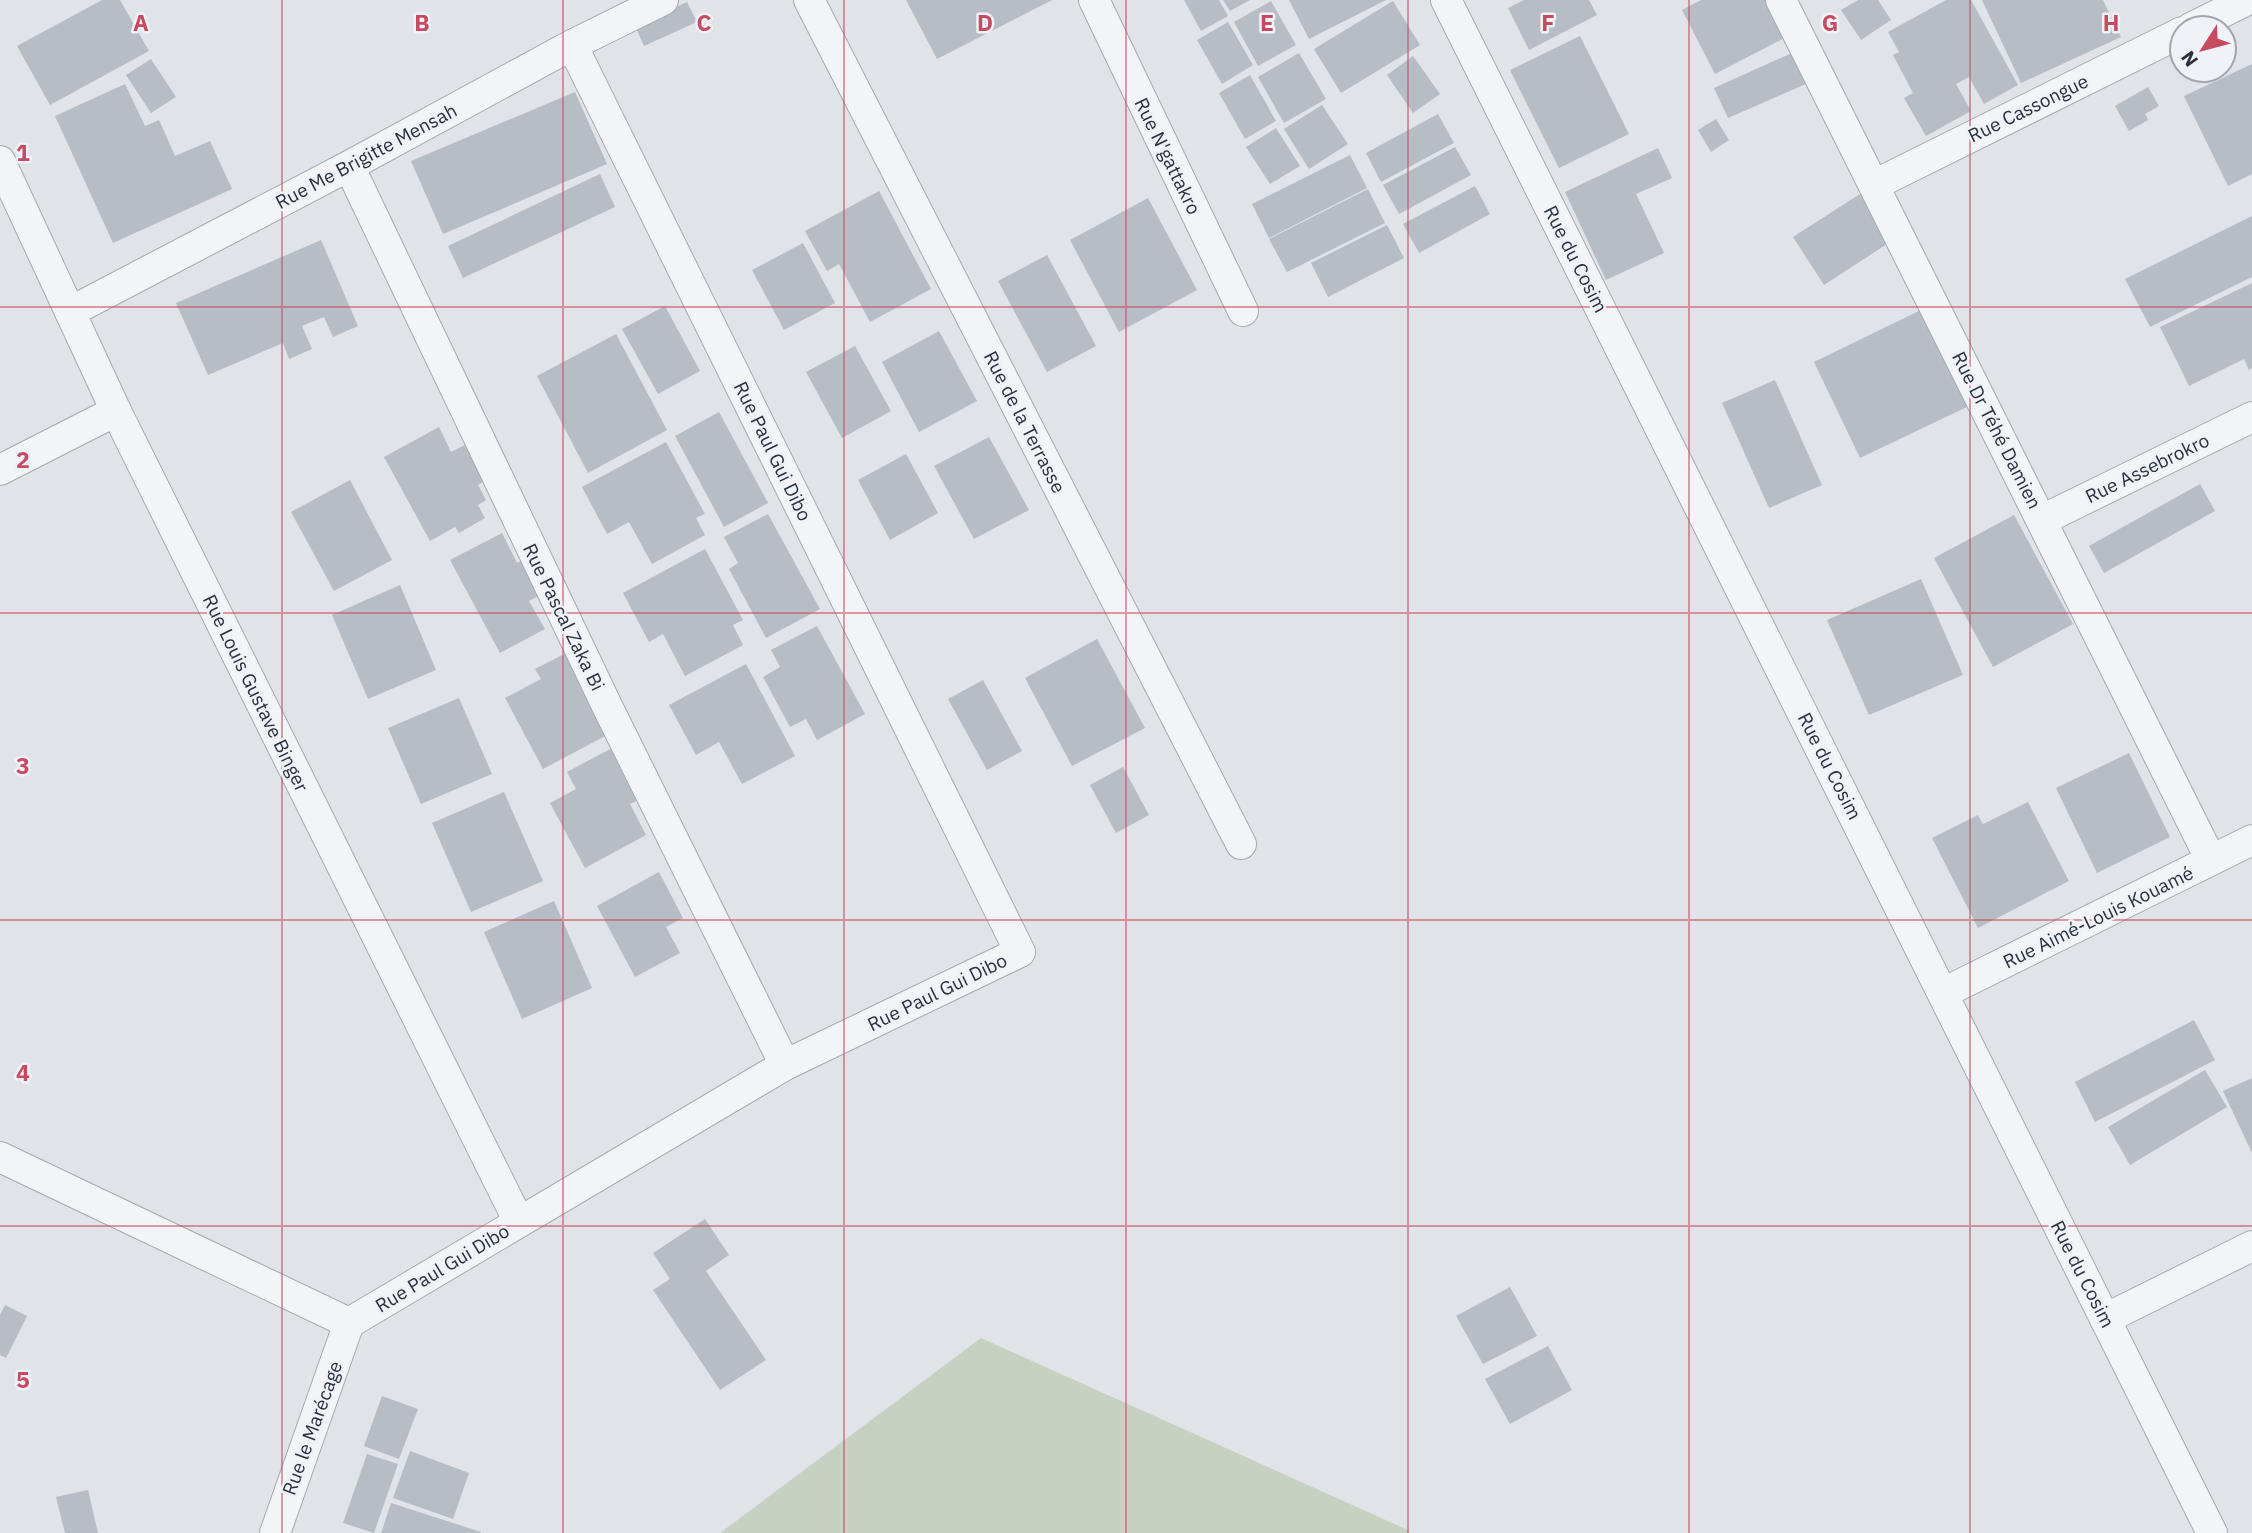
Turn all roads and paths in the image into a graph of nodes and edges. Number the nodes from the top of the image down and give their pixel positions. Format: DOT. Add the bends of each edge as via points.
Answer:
graph roads {
  1 [pos="663,0"];
  2 [pos="809,0"];
  3 [pos="1094,0"];
  4 [pos="1446,0"];
  5 [pos="1781,0"];
  6 [pos="2247,0"];
  7 [pos="2218,14"];
  8 [pos="2168,39"];
  9 [pos="572,45"];
  10 [pos="0,161"];
  11 [pos="349,166"];
  12 [pos="1874,185"];
  13 [pos="1243,311"];
  14 [pos="70,312"];
  15 [pos="116,411"];
  16 [pos="2252,417"];
  17 [pos="0,470"];
  18 [pos="2042,520"];
  19 [pos="2252,840"];
  20 [pos="1241,844"];
  21 [pos="2211,860"];
  22 [pos="1943,993"];
  23 [pos="785,1065"];
  24 [pos="0,1157"];
  25 [pos="519,1222"];
  26 [pos="2252,1246"];
  27 [pos="2105,1319"];
  28 [pos="349,1323"];
  29 [pos="275,1533"];
  30 [pos="2212,1533"];
  1 -- 9 [label="street, Rue Me Brigitte Mensah"];
  2 -- 20 [label="street, Rue de la Terrasse"];
  3 -- 13 [label="street, Rue N'gattakro"];
  4 -- 22 [label="street, Rue du Cosim"];
  5 -- 12 [label="street, Rue Dr Téhé Damien"];
  6 -- 7 [label="street"];
  8 -- 12 [label="street, Rue Cassongue"];
  9 -- 11 [label="street, Rue Me Brigitte Mensah"];
  9 -- 23 [label="street, Rue Paul Gui Dibo" via="1020,952"];
  10 -- 14 [label="street, Rue Louis Gustave Binger"];
  11 -- 14 [label="street, Rue Me Brigitte Mensah"];
  11 -- 23 [label="street, Rue Pascal Zaka Bi"];
  12 -- 18 [label="street, Rue Dr Téhé Damien"];
  14 -- 15 [label="street, Rue Louis Gustave Binger"];
  15 -- 17 [label="street"];
  15 -- 25 [label="street, Rue Louis Gustave Binger"];
  16 -- 18 [label="street, Rue Assebrokro"];
  18 -- 21 [label="street, Rue Dr Téhé Damien"];
  19 -- 21 [label="street, Rue Aimé-Louis Kouamé"];
  21 -- 22 [label="street, Rue Aimé-Louis Kouamé"];
  22 -- 27 [label="street, Rue du Cosim"];
  23 -- 25 [label="street, Rue Paul Gui Dibo"];
  24 -- 28 [label="street"];
  25 -- 28 [label="street, Rue Paul Gui Dibo"];
  26 -- 27 [label="street"];
  27 -- 30 [label="street, Rue du Cosim"];
  28 -- 29 [label="street, Rue le Marécage"];
}
